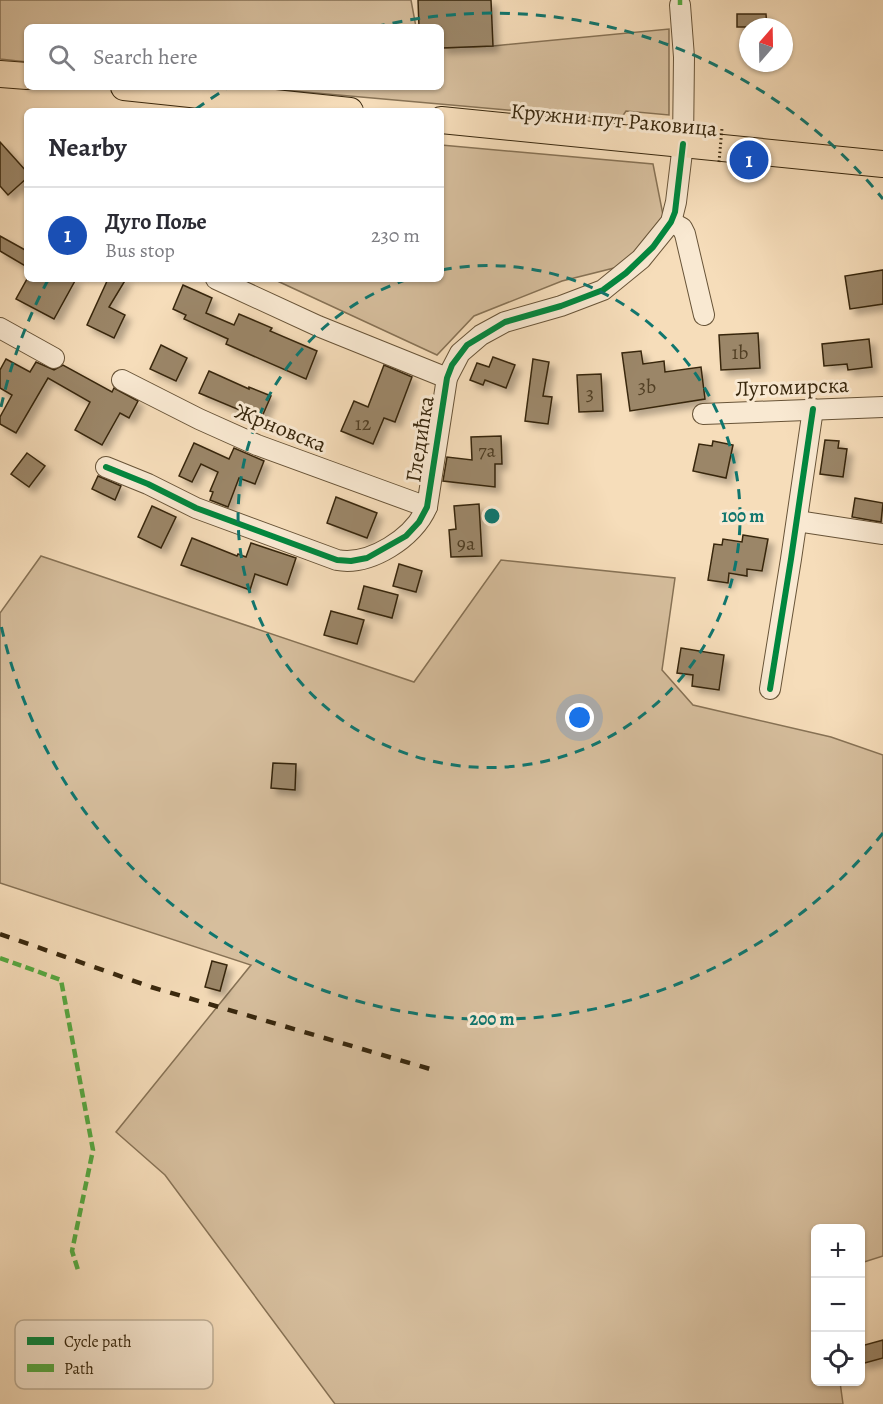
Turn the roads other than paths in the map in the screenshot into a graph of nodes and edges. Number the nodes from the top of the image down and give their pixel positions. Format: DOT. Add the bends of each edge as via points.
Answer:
graph roads {
  1 [pos="680,5"];
  2 [pos="0,74"];
  3 [pos="24,76"];
  4 [pos="152,90"];
  5 [pos="322,108"];
  6 [pos="444,120"];
  7 [pos="683,144"];
  8 [pos="883,164"];
  9 [pos="671,222"];
  10 [pos="223,282"];
  11 [pos="704,315"];
  12 [pos="0,328"];
  13 [pos="54,358"];
  14 [pos="447,378"];
  15 [pos="122,380"];
  16 [pos="883,407"];
  17 [pos="813,409"];
  18 [pos="703,414"];
  19 [pos="106,467"];
  20 [pos="427,507"];
  21 [pos="797,521"];
  22 [pos="883,534"];
  23 [pos="770,689"];
  1 -- 7 [label="street, Гледићка"];
  2 -- 3 [label="main road"];
  4 -- 5 [label="main road"];
  6 -- 7 [label="main road, Кружни пут Раковица"];
  7 -- 8 [label="main road, Кружни пут Раковица"];
  7 -- 9 [label="street, Гледићка"];
  9 -- 11 [label="street" via="686,234"];
  9 -- 14 [label="street, Гледићка" via="641,259 614,282 597,293 505,322 481,335 460,353"];
  10 -- 14 [label="street"];
  12 -- 13 [label="street"];
  14 -- 20 [label="street, Гледићка"];
  15 -- 20 [label="street, Жрновска" via="257,445"];
  16 -- 17 [label="street, Лугомирска"];
  17 -- 18 [label="street, Лугомирска"];
  17 -- 21 [label="street"];
  19 -- 20 [label="street, Гледићка" via="196,508 343,561 367,558 406,536"];
  21 -- 22 [label="street"];
  21 -- 23 [label="street"];
}
